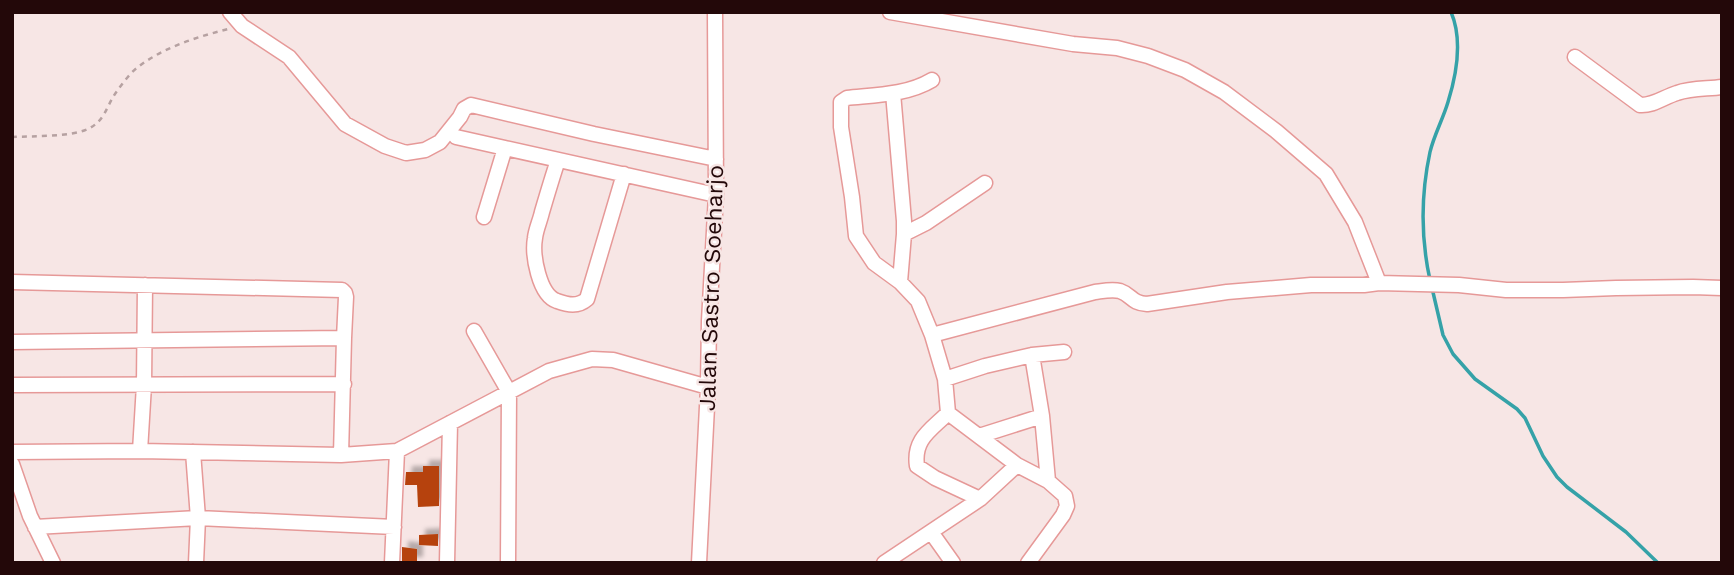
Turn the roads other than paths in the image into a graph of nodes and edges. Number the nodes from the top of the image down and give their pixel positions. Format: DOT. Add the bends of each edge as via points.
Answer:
graph roads {
  1 [pos="230,12"];
  2 [pos="715,12"];
  3 [pos="890,12"];
  4 [pos="1575,57"];
  5 [pos="932,80"];
  6 [pos="1722,88"];
  7 [pos="893,93"];
  8 [pos="456,137"];
  9 [pos="505,148"];
  10 [pos="716,159"];
  11 [pos="558,160"];
  12 [pos="624,174"];
  13 [pos="985,183"];
  14 [pos="716,195"];
  15 [pos="484,217"];
  16 [pos="904,234"];
  17 [pos="12,282"];
  18 [pos="900,282"];
  19 [pos="1379,283"];
  20 [pos="145,285"];
  21 [pos="1722,288"];
  22 [pos="474,331"];
  23 [pos="932,335"];
  24 [pos="344,338"];
  25 [pos="143,340"];
  26 [pos="12,342"];
  27 [pos="1064,352"];
  28 [pos="1032,355"];
  29 [pos="945,379"];
  30 [pos="344,384"];
  31 [pos="12,385"];
  32 [pos="144,385"];
  33 [pos="708,387"];
  34 [pos="509,392"];
  35 [pos="948,413"];
  36 [pos="1042,416"];
  37 [pos="450,423"];
  38 [pos="979,436"];
  39 [pos="140,451"];
  40 [pos="397,451"];
  41 [pos="12,452"];
  42 [pos="193,452"];
  43 [pos="341,455"];
  44 [pos="12,464"];
  45 [pos="1017,465"];
  46 [pos="1048,481"];
  47 [pos="980,499"];
  48 [pos="198,518"];
  49 [pos="35,527"];
  50 [pos="394,527"];
  51 [pos="931,532"];
  52 [pos="890,561"];
  53 [pos="52,563"];
  54 [pos="196,563"];
  55 [pos="392,563"];
  56 [pos="447,563"];
  57 [pos="508,563"];
  58 [pos="699,563"];
  59 [pos="953,563"];
  60 [pos="1028,563"];
  1 -- 10 [label="street" via="242,26 289,57 345,124 406,153 440,142 471,105"];
  2 -- 10 [label="street, Jalan Sastro Soeharjo"];
  3 -- 19 [label="street" via="1117,48 1185,69 1235,99 1326,174 1355,222"];
  4 -- 6 [label="street" via="1640,104 1685,91"];
  5 -- 7 [label="street"];
  7 -- 16 [label="street"];
  7 -- 18 [label="street" via="847,98 841,102 841,127 856,236 874,263"];
  8 -- 9 [label="street"];
  9 -- 11 [label="street"];
  9 -- 15 [label="street"];
  10 -- 14 [label="street, Jalan Sastro Soeharjo"];
  11 -- 12 [label="street"];
  11 -- 12 [label="street" via="534,251 546,291 553,299 571,305 587,299"];
  12 -- 14 [label="street"];
  13 -- 16 [label="street"];
  14 -- 33 [label="street, Jalan Sastro Soeharjo"];
  16 -- 18 [label="street"];
  17 -- 20 [label="street"];
  18 -- 23 [label="street" via="918,301"];
  19 -- 21 [label="street" via="1506,290"];
  19 -- 23 [label="street" via="1227,292 1147,304 1110,290"];
  20 -- 24 [label="street" via="342,290 346,297"];
  20 -- 25 [label="street"];
  22 -- 34 [label="street"];
  23 -- 29 [label="street"];
  24 -- 25 [label="street"];
  24 -- 30 [label="street"];
  25 -- 26 [label="street"];
  25 -- 32 [label="street"];
  27 -- 28 [label="street"];
  28 -- 29 [label="street"];
  28 -- 36 [label="street"];
  29 -- 35 [label="street"];
  30 -- 32 [label="street"];
  30 -- 43 [label="street"];
  31 -- 32 [label="street"];
  32 -- 39 [label="street"];
  33 -- 34 [label="street" via="613,360 592,359 549,371"];
  33 -- 58 [label="street, Jalan Sastro Soeharjo"];
  34 -- 37 [label="street"];
  34 -- 57 [label="street"];
  35 -- 38 [label="street"];
  35 -- 47 [label="street" via="919,441 917,466"];
  36 -- 38 [label="street"];
  36 -- 46 [label="street"];
  37 -- 40 [label="street"];
  37 -- 56 [label="street"];
  38 -- 45 [label="street"];
  39 -- 41 [label="street"];
  39 -- 42 [label="street"];
  40 -- 43 [label="street"];
  40 -- 50 [label="street"];
  42 -- 43 [label="street"];
  42 -- 48 [label="street"];
  44 -- 49 [label="street"];
  45 -- 46 [label="street"];
  45 -- 47 [label="street"];
  46 -- 60 [label="street" via="1065,496 1067,506"];
  47 -- 51 [label="street"];
  48 -- 49 [label="street"];
  48 -- 50 [label="street"];
  48 -- 54 [label="street"];
  49 -- 53 [label="street"];
  50 -- 55 [label="street"];
  51 -- 52 [label="street"];
  51 -- 59 [label="street"];
}
